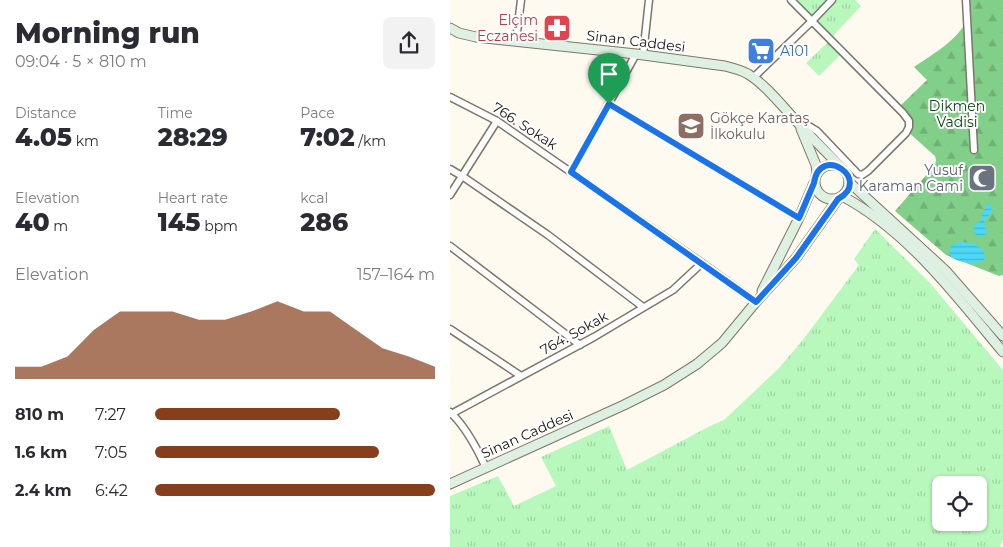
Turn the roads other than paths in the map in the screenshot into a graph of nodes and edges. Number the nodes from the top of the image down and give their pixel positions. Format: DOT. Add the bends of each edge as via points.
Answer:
graph roads {
  1 [pos="521,0"];
  2 [pos="649,0"];
  3 [pos="791,0"];
  4 [pos="832,0"];
  5 [pos="966,0"];
  6 [pos="812,21"];
  7 [pos="450,28"];
  8 [pos="516,41"];
  9 [pos="639,54"];
  10 [pos="753,78"];
  11 [pos="450,97"];
  12 [pos="609,104"];
  13 [pos="497,121"];
  14 [pos="799,124"];
  15 [pos="974,150"];
  16 [pos="842,168"];
  17 [pos="450,169"];
  18 [pos="571,172"];
  19 [pos="817,172"];
  20 [pos="462,176"];
  21 [pos="849,182"];
  22 [pos="814,183"];
  23 [pos="450,195"];
  24 [pos="840,197"];
  25 [pos="799,218"];
  26 [pos="890,223"];
  27 [pos="450,246"];
  28 [pos="702,263"];
  29 [pos="756,302"];
  30 [pos="643,307"];
  31 [pos="450,329"];
  32 [pos="1003,336"];
  33 [pos="580,345"];
  34 [pos="1003,352"];
  35 [pos="521,376"];
  36 [pos="451,413"];
  37 [pos="486,468"];
  38 [pos="450,484"];
  1 -- 8 [label="street"];
  2 -- 9 [label="street"];
  3 -- 6 [label="street"];
  4 -- 6 [label="street"];
  5 -- 15 [label="street"];
  6 -- 10 [label="street"];
  6 -- 14 [label="street" via="903,112 909,127 862,175 813,128"];
  7 -- 8 [label="main road, Sinan Caddesi" via="476,37"];
  8 -- 9 [label="main road, Sinan Caddesi"];
  9 -- 10 [label="main road, Sinan Caddesi" via="726,66"];
  9 -- 12 [label="street"];
  10 -- 14 [label="main road, Sinan Caddesi"];
  11 -- 13 [label="street, 766. Sokak"];
  12 -- 18 [label="street"];
  12 -- 25 [label="street"];
  13 -- 18 [label="street, 766. Sokak"];
  13 -- 20 [label="street"];
  14 -- 16 [label="main road, Sinan Caddesi"];
  14 -- 19 [label="main road, Sinan Caddesi"];
  16 -- 19 [label="main road" via="831,165"];
  16 -- 21 [label="main road"];
  17 -- 20 [label="street"];
  18 -- 28 [label="street, 766. Sokak"];
  19 -- 22 [label="main road"];
  20 -- 23 [label="street"];
  20 -- 30 [label="street" via="548,235"];
  21 -- 24 [label="main road" via="846,192"];
  21 -- 26 [label="main road"];
  22 -- 24 [label="main road" via="822,197 832,200"];
  22 -- 25 [label="main road, Sinan Caddesi"];
  24 -- 26 [label="main road"];
  24 -- 29 [label="main road, Sinan Caddesi" via="796,258"];
  25 -- 29 [label="main road, Sinan Caddesi"];
  26 -- 32 [label="main road" via="945,270"];
  26 -- 34 [label="main road"];
  27 -- 33 [label="street"];
  28 -- 29 [label="street, 766. Sokak"];
  28 -- 30 [label="street, 764. Sokak" via="673,290"];
  29 -- 37 [label="main road, Sinan Caddesi" via="722,343 664,385"];
  30 -- 33 [label="street, 764. Sokak"];
  31 -- 35 [label="street"];
  33 -- 35 [label="street, 764. Sokak"];
  35 -- 36 [label="street, 764. Sokak"];
  36 -- 37 [label="street" via="477,448"];
  37 -- 38 [label="main road, Sinan Caddesi"];
}
